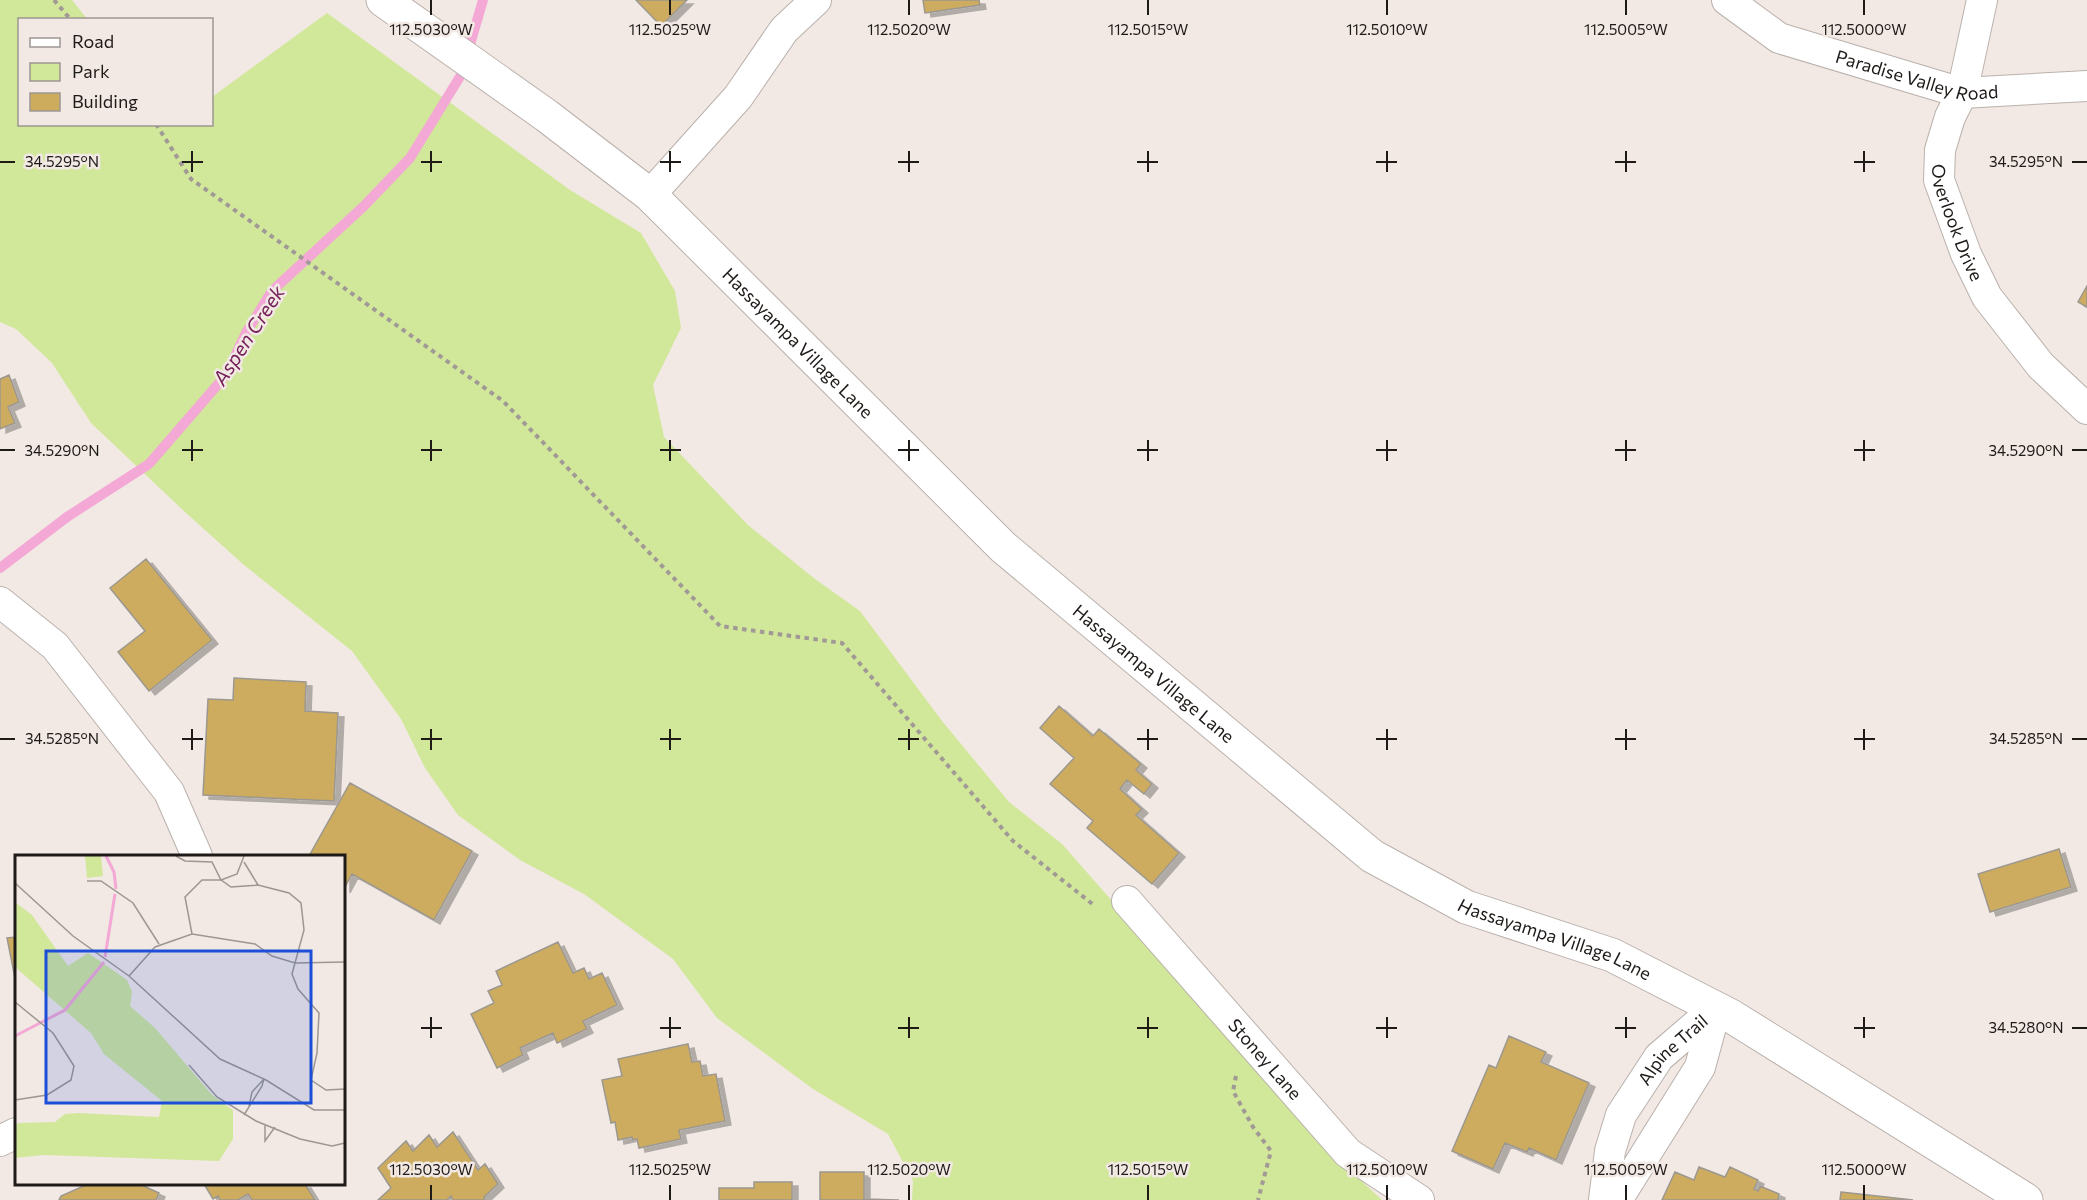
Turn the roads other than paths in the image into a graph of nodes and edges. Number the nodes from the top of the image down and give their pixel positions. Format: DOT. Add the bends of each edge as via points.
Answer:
graph roads {
  1 [pos="382,0"];
  2 [pos="816,0"];
  3 [pos="1726,0"];
  4 [pos="1982,0"];
  5 [pos="2087,86"];
  6 [pos="1962,93"];
  7 [pos="650,195"];
  8 [pos="2087,409"];
  9 [pos="0,602"];
  10 [pos="196,855"];
  11 [pos="1127,901"];
  12 [pos="1716,1008"];
  13 [pos="15,1134"];
  14 [pos="0,1141"];
  15 [pos="1419,1200"];
  16 [pos="1604,1200"];
  17 [pos="1617,1200"];
  18 [pos="2026,1200"];
  1 -- 7 [label="street, Hassayampa Village Lane" via="547,116"];
  2 -- 7 [label="street" via="784,30 738,97"];
  3 -- 6 [label="street, Paradise Valley Road" via="1779,38"];
  4 -- 6 [label="street, Overlook Drive"];
  5 -- 6 [label="street, Paradise Valley Road"];
  6 -- 8 [label="street, Overlook Drive" via="1940,150 1940,180 1966,254 1994,306 2041,366"];
  7 -- 12 [label="street, Hassayampa Village Lane" via="1003,547 1372,856 1466,907 1612,955"];
  9 -- 10 [label="street" via="55,646 169,792"];
  11 -- 15 [label="street, Stoney Lane" via="1348,1153"];
  12 -- 16 [label="street, Alpine Trail" via="1659,1057 1621,1115 1610,1151"];
  12 -- 17 [label="street, Alpine Trail" via="1700,1067"];
  12 -- 18 [label="street, Hassayampa Village Lane"];
  13 -- 14 [label="street"];
}
